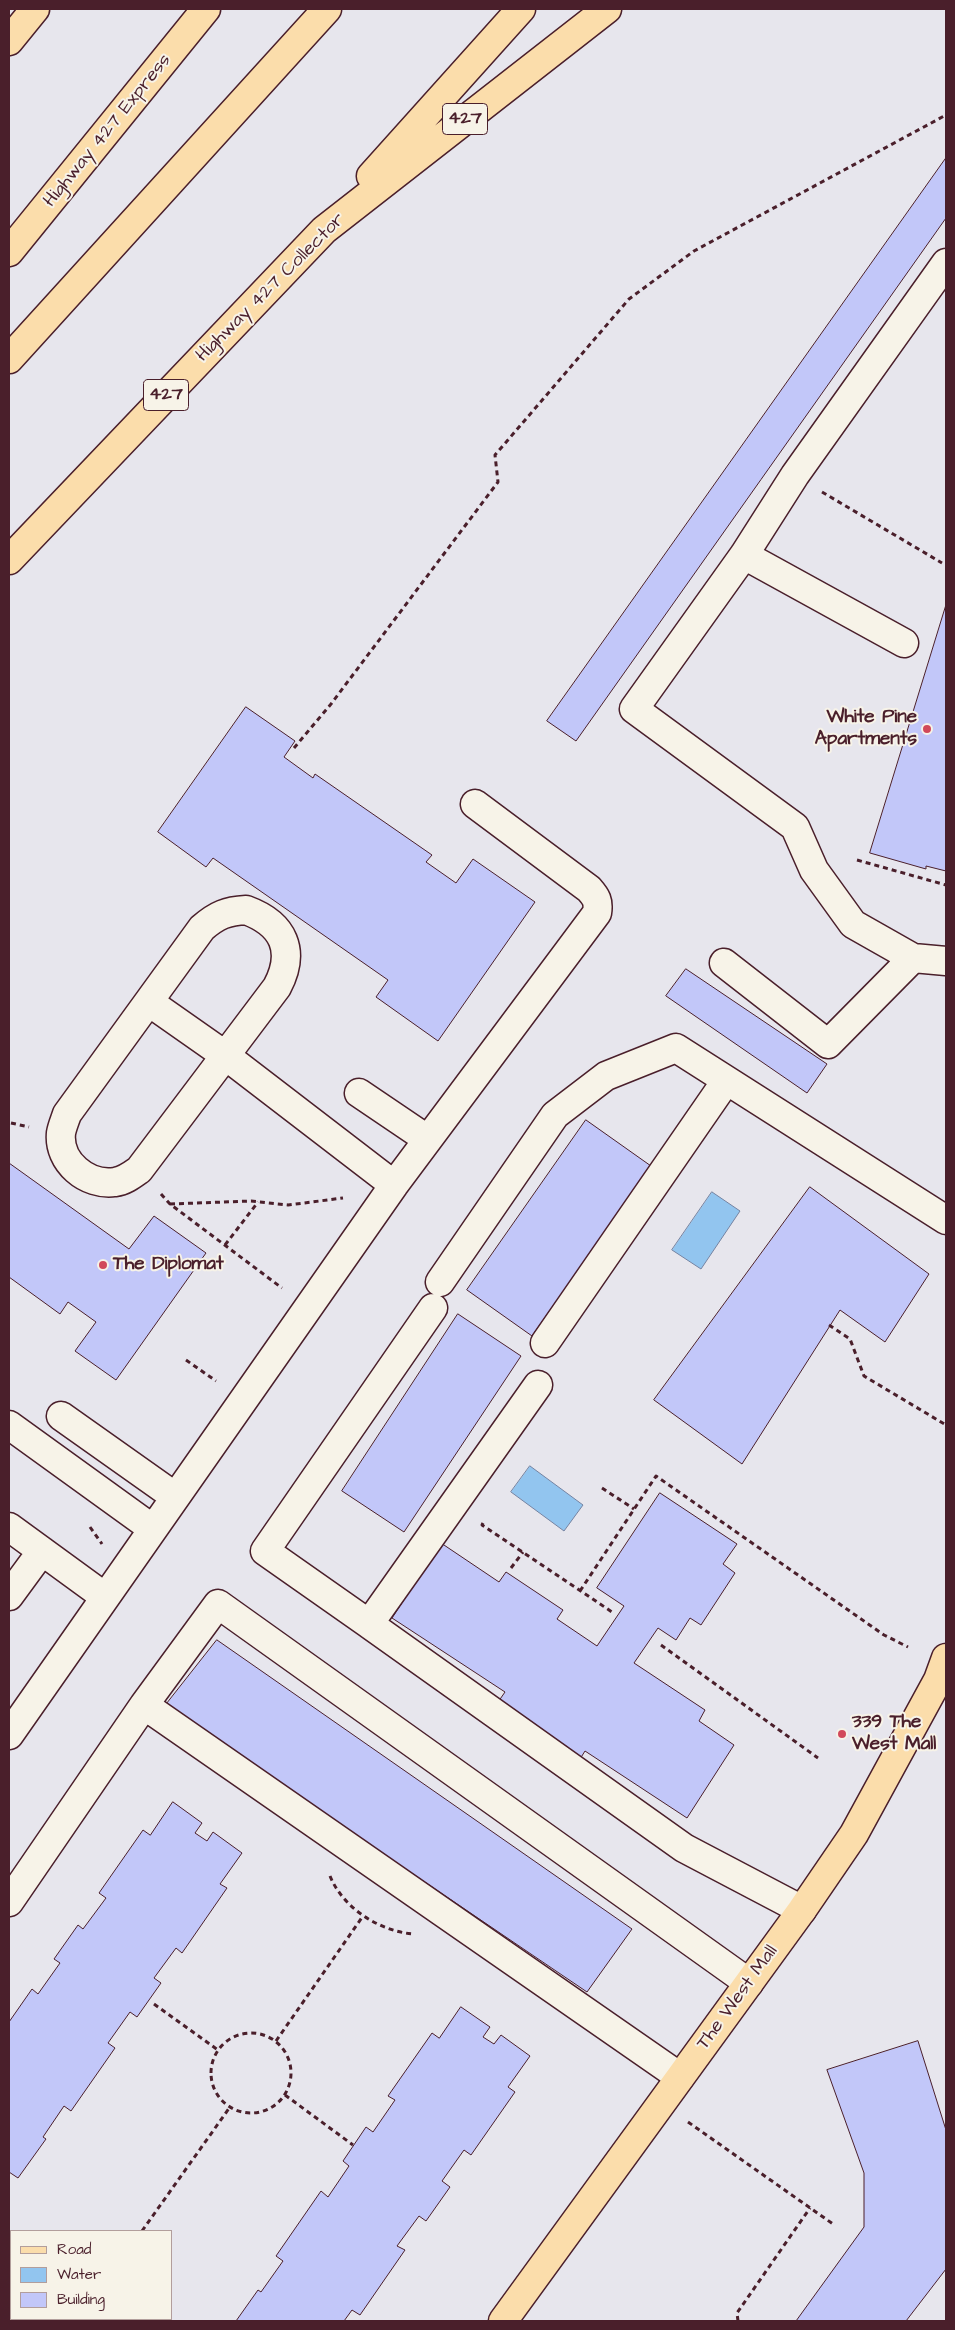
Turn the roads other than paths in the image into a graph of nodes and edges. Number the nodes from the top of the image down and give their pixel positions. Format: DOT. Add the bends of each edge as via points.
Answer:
graph roads {
  1 [pos="206,9"];
  2 [pos="327,9"];
  3 [pos="521,9"];
  4 [pos="606,9"];
  5 [pos="33,11"];
  6 [pos="9,41"];
  7 [pos="324,230"];
  8 [pos="9,252"];
  9 [pos="946,263"];
  10 [pos="9,359"];
  11 [pos="744,555"];
  12 [pos="9,560"];
  13 [pos="904,643"];
  14 [pos="476,804"];
  15 [pos="913,958"];
  16 [pos="946,961"];
  17 [pos="724,963"];
  18 [pos="149,1002"];
  19 [pos="226,1056"];
  20 [pos="726,1081"];
  21 [pos="359,1093"];
  22 [pos="427,1139"];
  23 [pos="394,1185"];
  24 [pos="946,1220"];
  25 [pos="440,1282"];
  26 [pos="433,1308"];
  27 [pos="545,1343"];
  28 [pos="538,1385"];
  29 [pos="61,1416"];
  30 [pos="9,1425"];
  31 [pos="174,1496"];
  32 [pos="9,1527"];
  33 [pos="153,1528"];
  34 [pos="42,1551"];
  35 [pos="14,1589"];
  36 [pos="104,1597"];
  37 [pos="369,1624"];
  38 [pos="946,1658"];
  39 [pos="144,1705"];
  40 [pos="9,1735"];
  41 [pos="9,1902"];
  42 [pos="802,1910"];
  43 [pos="749,1983"];
  44 [pos="680,2077"];
  45 [pos="503,2321"];
  1 -- 8 [label="main road, Highway 427 Express"];
  2 -- 10 [label="main road"];
  3 -- 7 [label="main road"];
  4 -- 7 [label="main road, Highway 427 Collector / 427"];
  5 -- 6 [label="main road"];
  7 -- 12 [label="main road, Highway 427 Collector / 427"];
  9 -- 11 [label="street" via="794,475"];
  11 -- 13 [label="street"];
  11 -- 15 [label="street" via="634,709 795,828 814,870 854,924"];
  14 -- 22 [label="street" via="589,889 599,905 589,925"];
  15 -- 16 [label="street"];
  15 -- 17 [label="street" via="828,1044"];
  18 -- 19 [label="street"];
  18 -- 19 [label="street" via="202,928 215,917 230,911 246,910 262,916 275,926 283,940 287,956 285,972"];
  18 -- 19 [label="street" via="67,1114 61,1133 63,1147 68,1160 88,1178 115,1182 139,1170"];
  19 -- 23 [label="street"];
  20 -- 24 [label="street"];
  20 -- 25 [label="street" via="676,1048 606,1076 555,1115"];
  20 -- 27 [label="street"];
  21 -- 22 [label="street"];
  22 -- 23 [label="street"];
  23 -- 31 [label="street"];
  26 -- 37 [label="street" via="265,1551"];
  28 -- 37 [label="street"];
  29 -- 31 [label="street"];
  30 -- 33 [label="street"];
  31 -- 33 [label="street"];
  32 -- 34 [label="street"];
  33 -- 36 [label="street"];
  34 -- 35 [label="street"];
  34 -- 36 [label="street"];
  36 -- 40 [label="street"];
  37 -- 42 [label="street" via="684,1848"];
  38 -- 42 [label="main road, The West Mall" via="938,1680 854,1834"];
  39 -- 41 [label="street"];
  39 -- 43 [label="street" via="218,1604"];
  39 -- 44 [label="street"];
  42 -- 43 [label="main road, The West Mall"];
  43 -- 44 [label="main road, The West Mall"];
  44 -- 45 [label="main road, The West Mall"];
}
